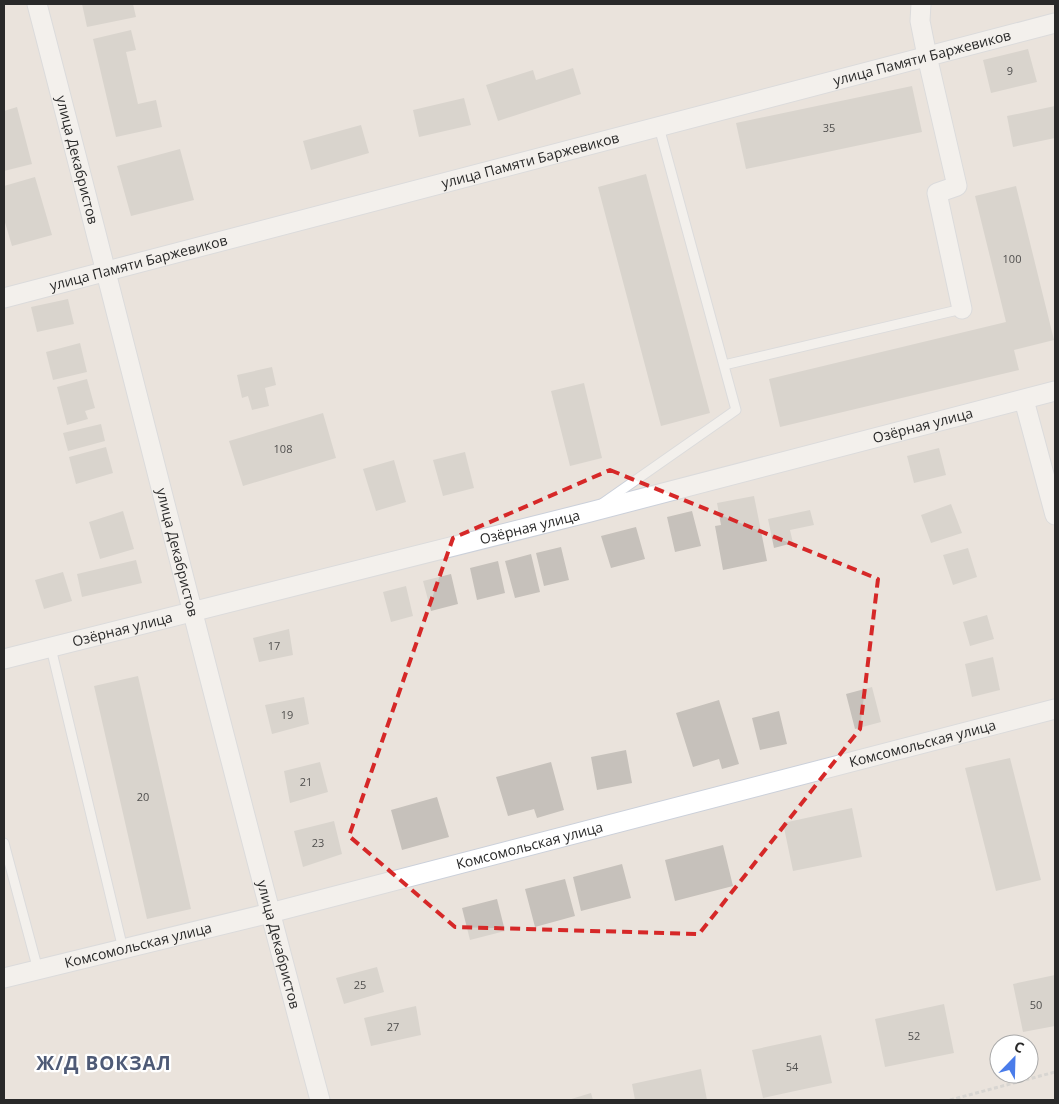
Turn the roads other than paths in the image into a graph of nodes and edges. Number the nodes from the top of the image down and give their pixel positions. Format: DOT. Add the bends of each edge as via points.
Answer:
graph roads {
  1 [pos="37,4"];
  2 [pos="921,4"];
  3 [pos="1055,23"];
  4 [pos="927,56"];
  5 [pos="659,127"];
  6 [pos="107,272"];
  7 [pos="4,298"];
  8 [pos="962,309"];
  9 [pos="724,366"];
  10 [pos="1055,391"];
  11 [pos="1024,400"];
  12 [pos="590,512"];
  13 [pos="1055,515"];
  14 [pos="192,611"];
  15 [pos="51,648"];
  16 [pos="4,659"];
  17 [pos="1055,709"];
  18 [pos="4,843"];
  19 [pos="270,913"];
  20 [pos="123,949"];
  21 [pos="38,970"];
  22 [pos="4,978"];
  23 [pos="320,1100"];
  1 -- 6 [label="street, улица Декабристов"];
  2 -- 4 [label="street" via="920,21"];
  3 -- 4 [label="street, улица Памяти Баржевиков"];
  4 -- 5 [label="street, улица Памяти Баржевиков"];
  4 -- 8 [label="street" via="957,186 937,193"];
  5 -- 6 [label="street, улица Памяти Баржевиков"];
  5 -- 9 [label="lane"];
  6 -- 7 [label="street, улица Памяти Баржевиков"];
  6 -- 14 [label="street, улица Декабристов"];
  8 -- 9 [label="lane"];
  9 -- 12 [label="lane" via="736,410"];
  10 -- 11 [label="street, Озёрная улица"];
  11 -- 12 [label="street, Озёрная улица"];
  11 -- 13 [label="street"];
  12 -- 14 [label="street, Озёрная улица"];
  14 -- 15 [label="street, Озёрная улица"];
  14 -- 19 [label="street, улица Декабристов"];
  15 -- 16 [label="street, Озёрная улица"];
  15 -- 20 [label="lane"];
  17 -- 19 [label="street, Комсомольская улица"];
  18 -- 21 [label="lane"];
  19 -- 20 [label="street, Комсомольская улица"];
  19 -- 23 [label="street, улица Декабристов"];
  20 -- 21 [label="street, Комсомольская улица"];
  21 -- 22 [label="street, Комсомольская улица"];
}
